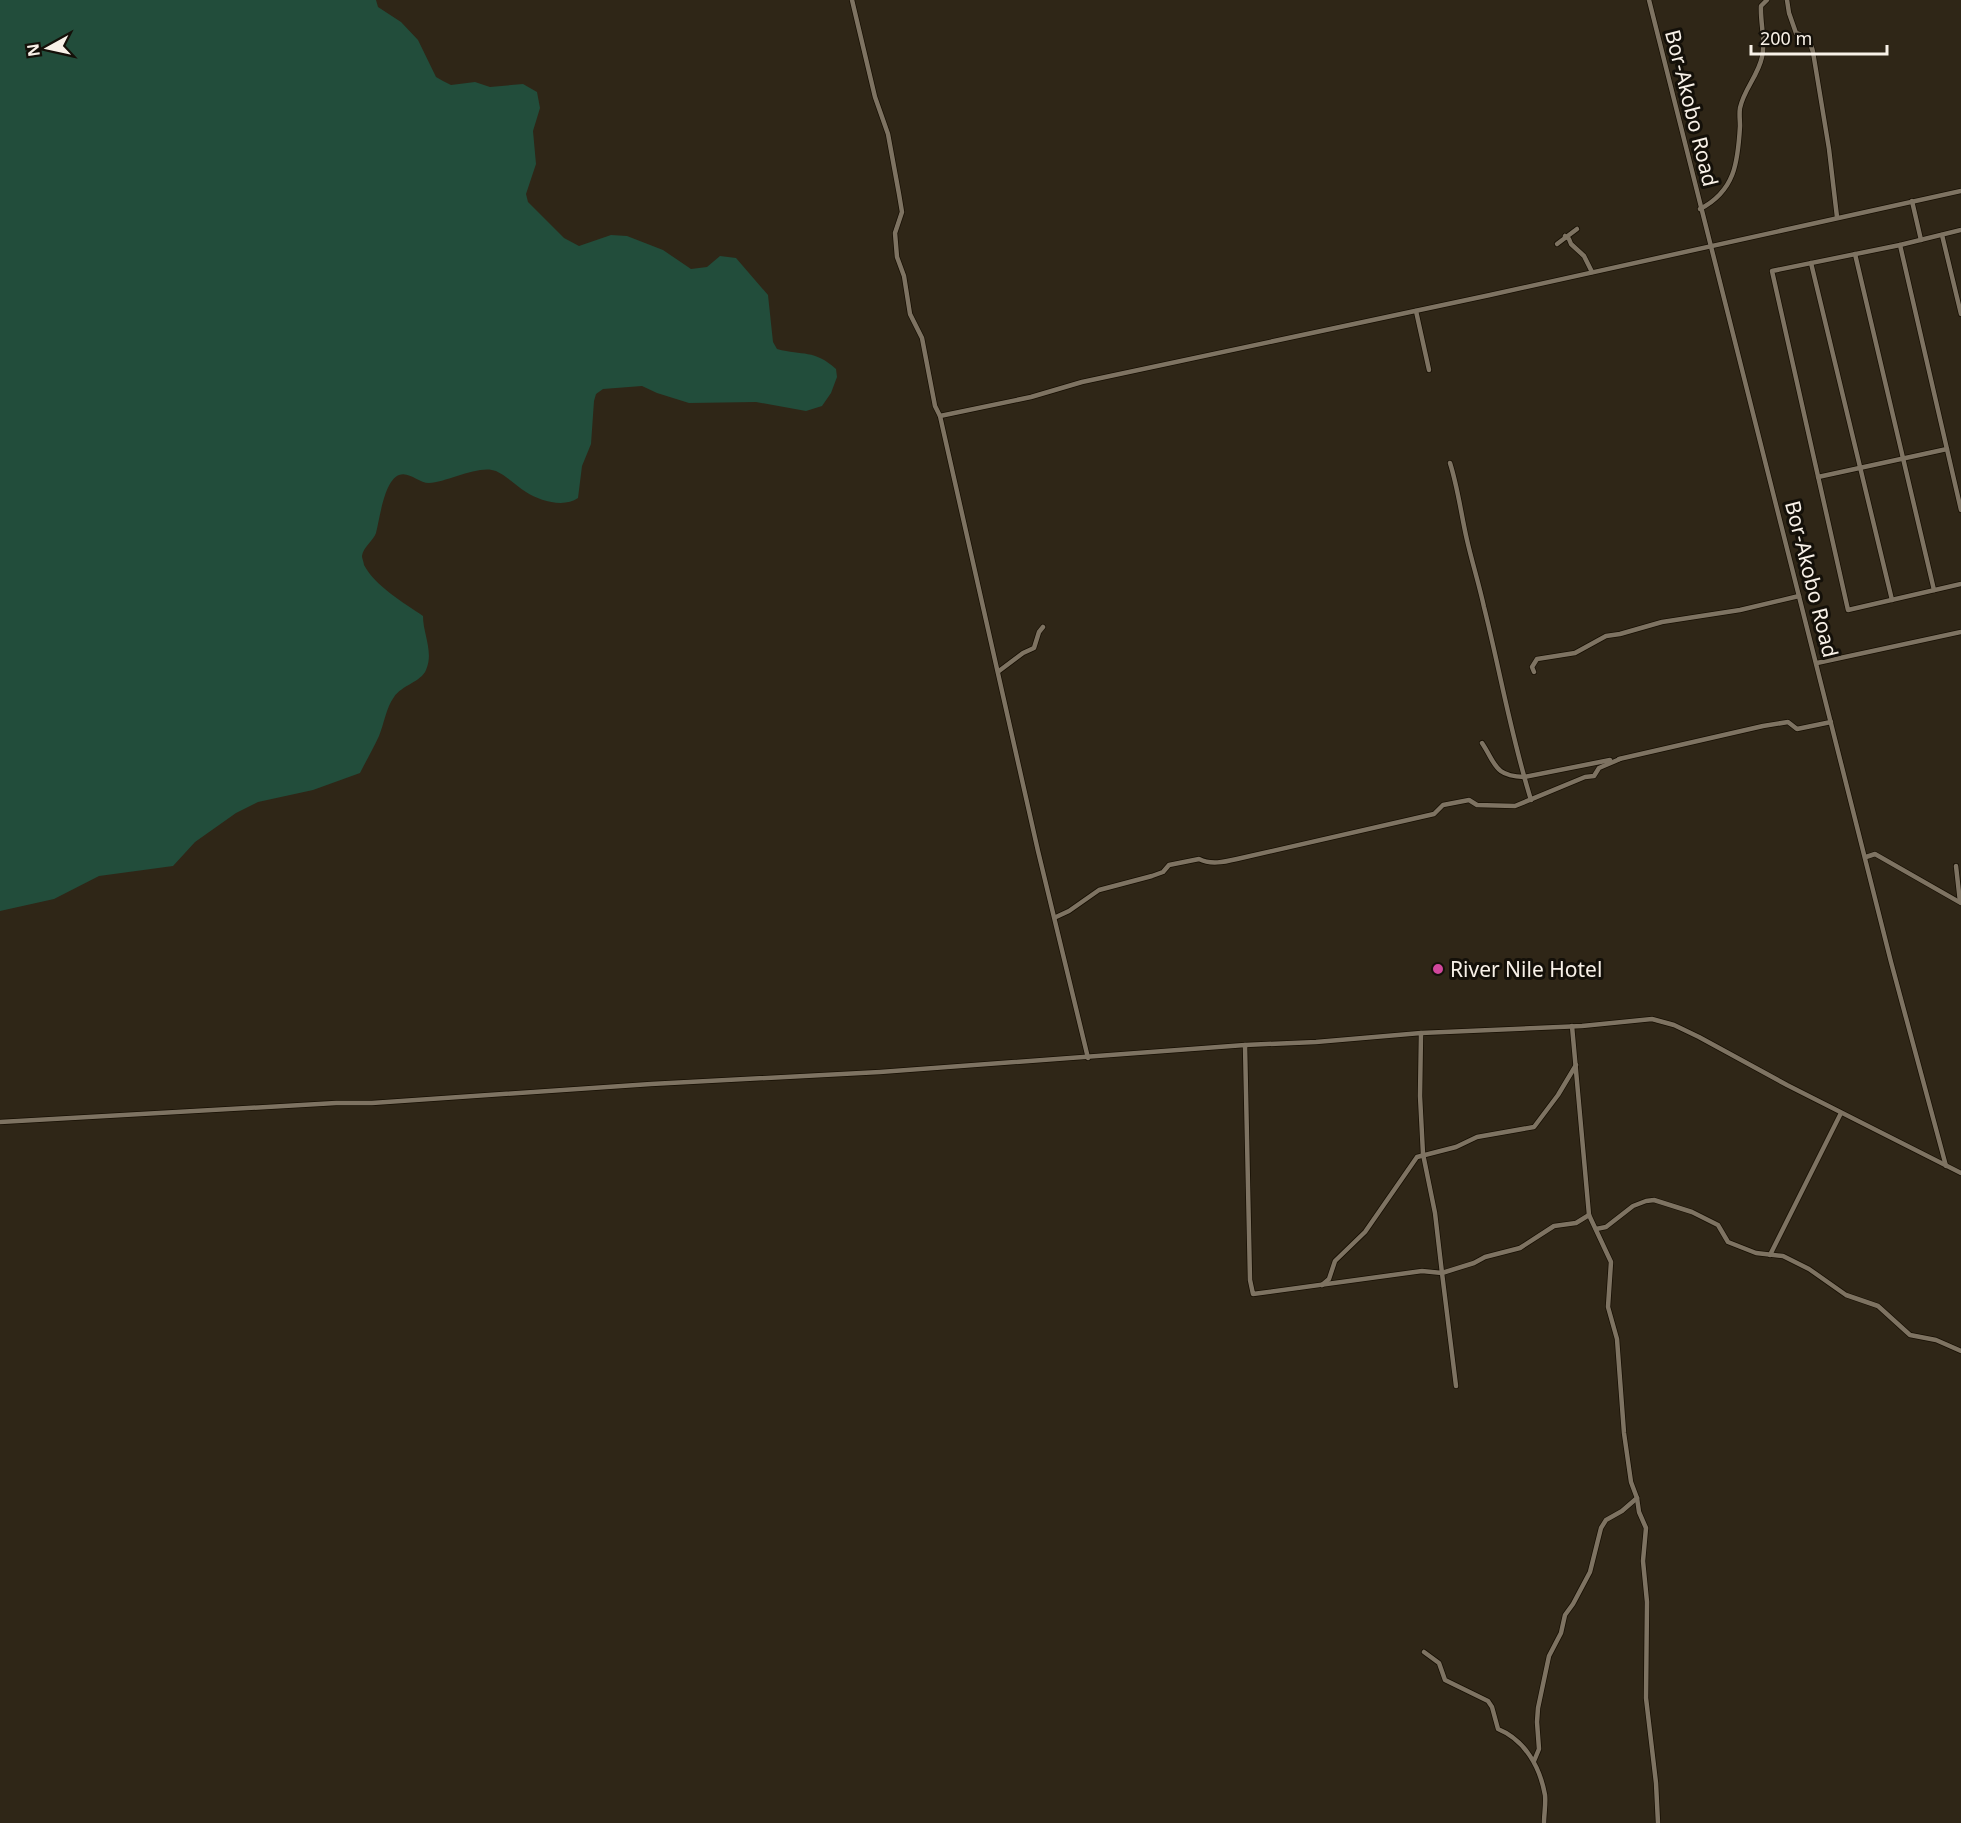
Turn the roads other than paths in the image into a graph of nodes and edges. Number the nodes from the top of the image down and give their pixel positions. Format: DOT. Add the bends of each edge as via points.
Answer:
graph roads {
  1 [pos="852,0"];
  2 [pos="1649,0"];
  3 [pos="1767,0"];
  4 [pos="1787,0"];
  5 [pos="1961,190"];
  6 [pos="1912,201"];
  7 [pos="1700,209"];
  8 [pos="1837,217"];
  9 [pos="1577,229"];
  10 [pos="1961,230"];
  11 [pos="1942,235"];
  12 [pos="1565,236"];
  13 [pos="1921,240"];
  14 [pos="1557,244"];
  15 [pos="1709,245"];
  16 [pos="1900,245"];
  17 [pos="1855,254"];
  18 [pos="1811,263"];
  19 [pos="1592,272"];
  20 [pos="1416,311"];
  21 [pos="1961,314"];
  22 [pos="1429,370"];
  23 [pos="940,416"];
  24 [pos="1947,448"];
  25 [pos="1903,458"];
  26 [pos="1450,463"];
  27 [pos="1859,467"];
  28 [pos="1818,477"];
  29 [pos="1961,510"];
  30 [pos="1961,584"];
  31 [pos="1934,590"];
  32 [pos="1799,596"];
  33 [pos="1892,600"];
  34 [pos="1043,627"];
  35 [pos="1961,632"];
  36 [pos="1816,663"];
  37 [pos="999,672"];
  38 [pos="1534,672"];
  39 [pos="1831,722"];
  40 [pos="1482,743"];
  41 [pos="1620,759"];
  42 [pos="1524,777"];
  43 [pos="1531,800"];
  44 [pos="1866,857"];
  45 [pos="1956,866"];
  46 [pos="1960,903"];
  47 [pos="1056,917"];
  48 [pos="1572,1026"];
  49 [pos="1421,1033"];
  50 [pos="1245,1045"];
  51 [pos="1088,1058"];
  52 [pos="1576,1065"];
  53 [pos="1841,1113"];
  54 [pos="0,1122"];
  55 [pos="1423,1154"];
  56 [pos="1946,1166"];
  57 [pos="1961,1173"];
  58 [pos="1589,1215"];
  59 [pos="1596,1229"];
  60 [pos="1770,1255"];
  61 [pos="1442,1273"];
  62 [pos="1322,1285"];
  63 [pos="1961,1351"];
  64 [pos="1456,1386"];
  65 [pos="1637,1498"];
  66 [pos="1424,1652"];
  67 [pos="1534,1761"];
  68 [pos="1544,1823"];
  69 [pos="1658,1823"];
  1 -- 23 [label="street" via="888,134 899,194 902,212 895,233 897,257"];
  2 -- 7 [label="street, Bor-Akobo Road"];
  3 -- 7 [label="street" via="1761,6 1763,56 1739,109 1736,163 1730,183"];
  4 -- 8 [label="street" via="1796,33 1806,37 1812,48"];
  5 -- 6 [label="street"];
  6 -- 8 [label="street"];
  6 -- 13 [label="street"];
  7 -- 15 [label="street, Bor-Akobo Road"];
  8 -- 15 [label="street"];
  9 -- 12 [label="street"];
  10 -- 11 [label="street"];
  11 -- 13 [label="street"];
  11 -- 21 [label="street"];
  12 -- 14 [label="street"];
  12 -- 19 [label="street" via="1584,256"];
  13 -- 16 [label="street"];
  15 -- 19 [label="street"];
  15 -- 32 [label="street, Bor-Akobo Road"];
  16 -- 17 [label="street"];
  16 -- 24 [label="street"];
  17 -- 18 [label="street"];
  17 -- 25 [label="street"];
  18 -- 27 [label="street"];
  18 -- 28 [label="street" via="1772,271"];
  19 -- 20 [label="street"];
  20 -- 22 [label="street"];
  20 -- 23 [label="street" via="1082,381 1031,397"];
  23 -- 37 [label="street"];
  24 -- 25 [label="street"];
  24 -- 29 [label="street"];
  25 -- 27 [label="street"];
  25 -- 31 [label="street"];
  26 -- 42 [label="street"];
  27 -- 28 [label="street"];
  27 -- 33 [label="street"];
  28 -- 33 [label="street" via="1848,610"];
  30 -- 31 [label="street"];
  31 -- 33 [label="street"];
  32 -- 36 [label="street, Bor-Akobo Road"];
  32 -- 38 [label="street" via="1606,636 1575,653 1537,659 1532,667"];
  34 -- 37 [label="street" via="1034,648"];
  35 -- 36 [label="street"];
  36 -- 39 [label="street, Bor-Akobo Road"];
  37 -- 47 [label="street"];
  39 -- 41 [label="street" via="1797,729 1788,722 1763,726"];
  39 -- 44 [label="street, Bor-Akobo Road"];
  40 -- 42 [label="street" via="1498,770"];
  41 -- 42 [label="street"];
  41 -- 43 [label="street" via="1599,768 1594,776"];
  42 -- 43 [label="street"];
  43 -- 47 [label="street" via="1515,806 1477,805 1469,800 1443,805 1434,814 1237,859 1217,863 1199,859 1168,866 1152,876 1099,890"];
  44 -- 46 [label="street" via="1875,854"];
  44 -- 56 [label="street, Bor-Akobo Road"];
  45 -- 46 [label="street"];
  47 -- 51 [label="street"];
  48 -- 49 [label="street"];
  48 -- 52 [label="street"];
  48 -- 53 [label="street" via="1640,1019 1674,1025"];
  49 -- 50 [label="street"];
  49 -- 55 [label="street"];
  50 -- 51 [label="street"];
  50 -- 62 [label="street" via="1252,1294"];
  51 -- 54 [label="street"];
  52 -- 55 [label="street" via="1534,1126 1477,1137 1456,1147"];
  52 -- 58 [label="street"];
  53 -- 56 [label="street"];
  53 -- 60 [label="street"];
  55 -- 61 [label="street"];
  55 -- 62 [label="street" via="1417,1157 1365,1232 1335,1262 1329,1279"];
  56 -- 57 [label="street"];
  58 -- 59 [label="street"];
  58 -- 61 [label="street" via="1576,1223 1554,1226 1520,1248"];
  59 -- 60 [label="street" via="1606,1227 1633,1206 1654,1200 1718,1225 1728,1242"];
  59 -- 65 [label="street" via="1611,1262 1608,1308 1617,1339 1624,1434"];
  60 -- 63 [label="street" via="1783,1256 1846,1296 1878,1306 1910,1335 1936,1340"];
  61 -- 62 [label="street" via="1422,1271"];
  61 -- 64 [label="street"];
  65 -- 67 [label="street" via="1601,1528 1590,1572 1565,1616 1549,1656 1538,1708 1539,1749"];
  65 -- 69 [label="street" via="1646,1528 1646,1698"];
  66 -- 67 [label="street" via="1437,1660 1445,1680 1488,1701 1498,1729 1516,1739"];
  67 -- 68 [label="street" via="1545,1798"];
}
